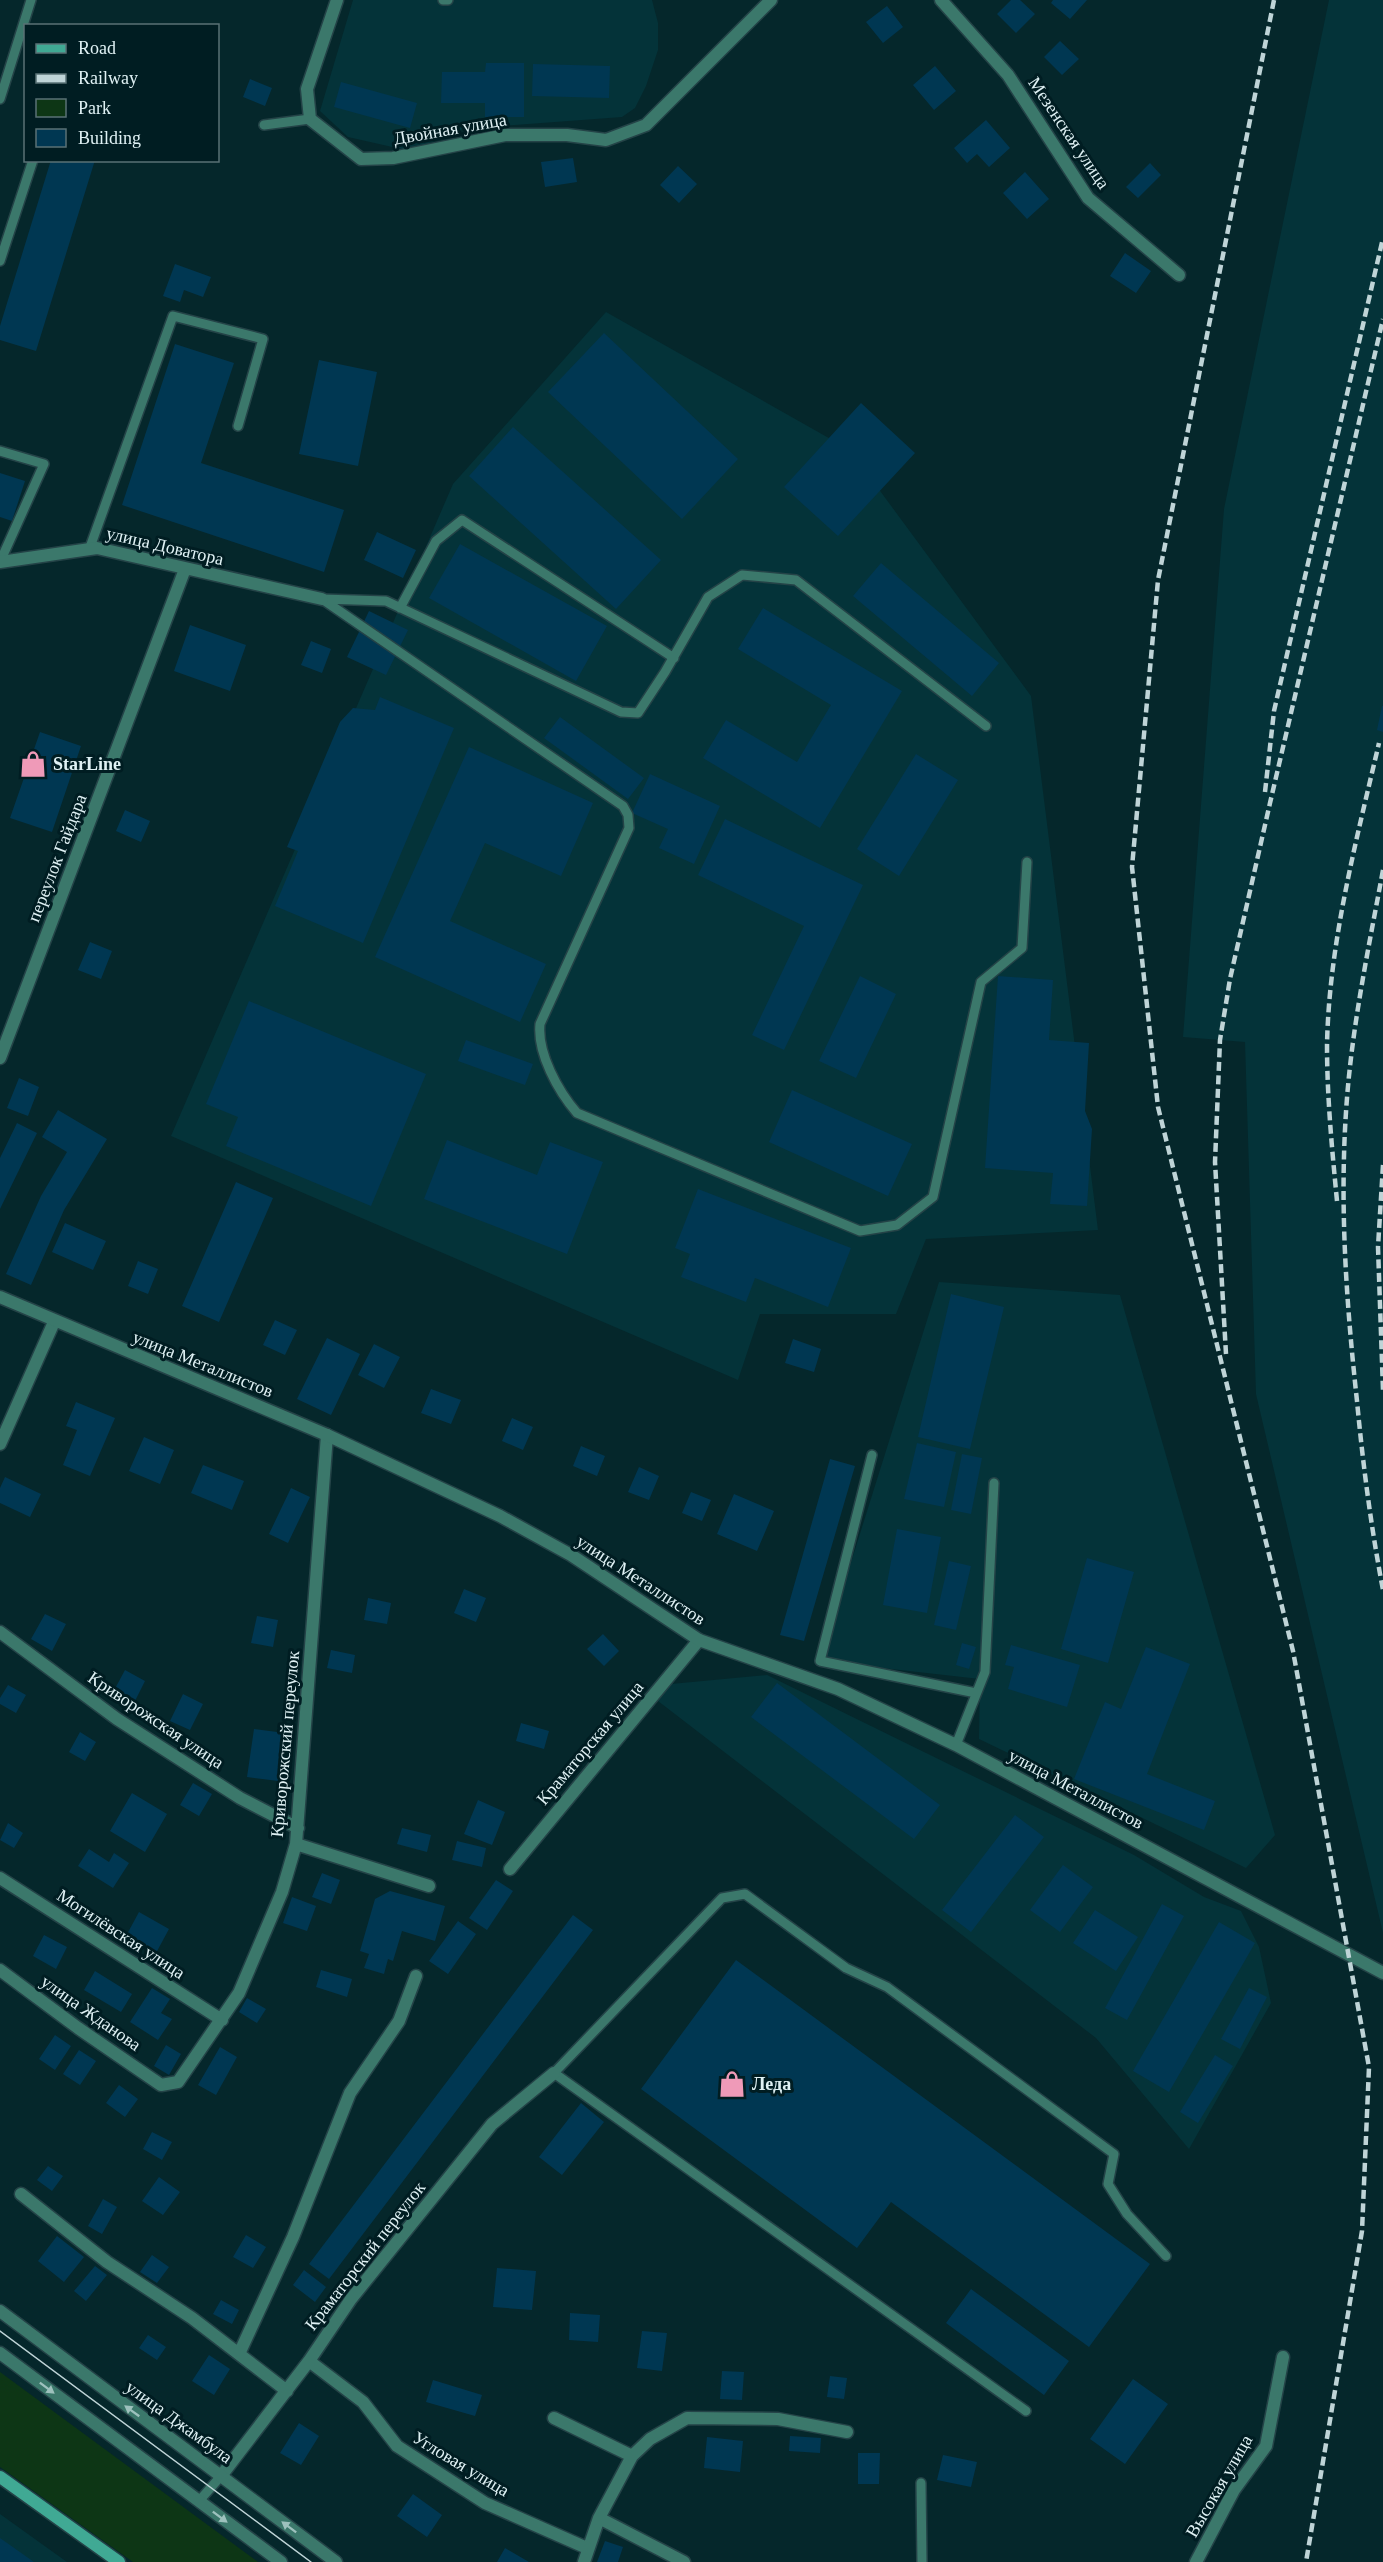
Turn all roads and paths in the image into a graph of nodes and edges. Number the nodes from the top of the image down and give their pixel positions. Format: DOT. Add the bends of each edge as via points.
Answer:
graph roads {
  1 [pos="31,0"];
  2 [pos="337,0"];
  3 [pos="443,0"];
  4 [pos="448,0"];
  5 [pos="771,0"];
  6 [pos="941,0"];
  7 [pos="0,99"];
  8 [pos="310,119"];
  9 [pos="264,125"];
  10 [pos="32,162"];
  11 [pos="0,261"];
  12 [pos="1179,275"];
  13 [pos="238,426"];
  14 [pos="0,451"];
  15 [pos="89,550"];
  16 [pos="0,562"];
  17 [pos="185,569"];
  18 [pos="322,599"];
  19 [pos="400,608"];
  20 [pos="674,658"];
  21 [pos="986,726"];
  22 [pos="1027,862"];
  23 [pos="0,1058"];
  24 [pos="0,1297"];
  25 [pos="54,1322"];
  26 [pos="327,1435"];
  27 [pos="0,1444"];
  28 [pos="872,1455"];
  29 [pos="994,1483"];
  30 [pos="0,1632"];
  31 [pos="699,1640"];
  32 [pos="976,1693"];
  33 [pos="956,1745"];
  34 [pos="298,1827"];
  35 [pos="296,1844"];
  36 [pos="510,1869"];
  37 [pos="0,1878"];
  38 [pos="429,1886"];
  39 [pos="0,1970"];
  40 [pos="1383,1973"];
  41 [pos="416,1976"];
  42 [pos="222,2020"];
  43 [pos="554,2073"];
  44 [pos="161,2085"];
  45 [pos="21,2194"];
  46 [pos="1166,2256"];
  47 [pos="0,2311"];
  48 [pos="0,2353"];
  49 [pos="239,2354"];
  50 [pos="1284,2357"];
  51 [pos="309,2361"];
  52 [pos="287,2391"];
  53 [pos="1026,2411"];
  54 [pos="554,2418"];
  55 [pos="848,2432"];
  56 [pos="632,2456"];
  57 [pos="221,2476"];
  58 [pos="0,2477"];
  59 [pos="921,2483"];
  60 [pos="199,2501"];
  61 [pos="599,2518"];
  62 [pos="587,2548"];
  63 [pos="119,2562"];
  64 [pos="281,2562"];
  65 [pos="336,2562"];
  66 [pos="584,2562"];
  67 [pos="684,2562"];
  68 [pos="922,2562"];
  69 [pos="1196,2562"];
  1 -- 7 [label="lane"];
  2 -- 8 [label="street" via="307,89"];
  3 -- 4 [label="lane"];
  5 -- 8 [label="street, Двойная улица" via="646,125 606,140 567,135 505,135 393,158 361,159"];
  6 -- 12 [label="street, Мезенская улица" via="1008,75 1088,198"];
  8 -- 9 [label="lane"];
  10 -- 11 [label="lane"];
  13 -- 15 [label="lane" via="263,339 173,316"];
  14 -- 16 [label="lane" via="44,464"];
  15 -- 16 [label="street, улица Доватора"];
  15 -- 17 [label="street, улица Доватора" via="97,548"];
  17 -- 18 [label="street, улица Доватора"];
  17 -- 23 [label="street, переулок Гайдара"];
  18 -- 19 [label="lane" via="386,601"];
  18 -- 22 [label="lane" via="623,806 628,815 628,828 540,1024 538,1042 577,1113 860,1232 897,1226 933,1197 981,982 1022,948"];
  19 -- 20 [label="lane" via="621,712 638,712"];
  19 -- 20 [label="lane" via="436,541 462,520"];
  20 -- 21 [label="lane" via="708,597 742,575 796,580"];
  24 -- 25 [label="street, улица Металлистов"];
  25 -- 26 [label="street, улица Металлистов"];
  25 -- 27 [label="street"];
  26 -- 31 [label="street, улица Металлистов" via="501,1516 571,1555"];
  26 -- 34 [label="street, Криворожский переулок"];
  28 -- 32 [label="lane" via="820,1661"];
  29 -- 32 [label="lane" via="985,1672"];
  30 -- 34 [label="street, Криворожская улица" via="117,1719 240,1798"];
  31 -- 33 [label="street, улица Металлистов" via="838,1689"];
  31 -- 36 [label="street, Краматорская улица"];
  32 -- 33 [label="lane"];
  33 -- 40 [label="street, улица Металлистов"];
  34 -- 35 [label="street, Криворожский переулок"];
  35 -- 38 [label="street"];
  35 -- 42 [label="street, Криворожский переулок" via="282,1892 239,1993"];
  37 -- 42 [label="street, Могилёвская улица"];
  39 -- 44 [label="street, улица Жданова"];
  41 -- 49 [label="street" via="399,2021 350,2093 293,2237"];
  42 -- 44 [label="street, Криворожский переулок" via="178,2082"];
  43 -- 46 [label="lane" via="722,1898 745,1894 846,1968 887,1987 1114,2154 1108,2184 1127,2214"];
  43 -- 51 [label="street, Краматорский переулок" via="492,2124 351,2298"];
  43 -- 53 [label="lane"];
  45 -- 49 [label="street" via="107,2262"];
  57 -- 47 [label="street, улица Джамбула, one-way"];
  48 -- 60 [label="street, one-way"];
  49 -- 52 [label="street"];
  50 -- 69 [label="street, Высокая улица" via="1266,2446 1234,2490"];
  51 -- 52 [label="street, Краматорский переулок"];
  51 -- 62 [label="street, Угловая улица" via="363,2402 396,2446 485,2504"];
  52 -- 57 [label="street, Краматорский переулок"];
  54 -- 56 [label="street"];
  55 -- 56 [label="street" via="778,2419 687,2418 650,2439"];
  56 -- 61 [label="street"];
  57 -- 60 [label="lane"];
  65 -- 57 [label="street, улица Джамбула, one-way"];
  58 -- 63 [label="main road"];
  59 -- 68 [label="lane"];
  60 -- 64 [label="street, one-way"];
  61 -- 62 [label="street"];
  61 -- 67 [label="street"];
  62 -- 66 [label="street"];
}
